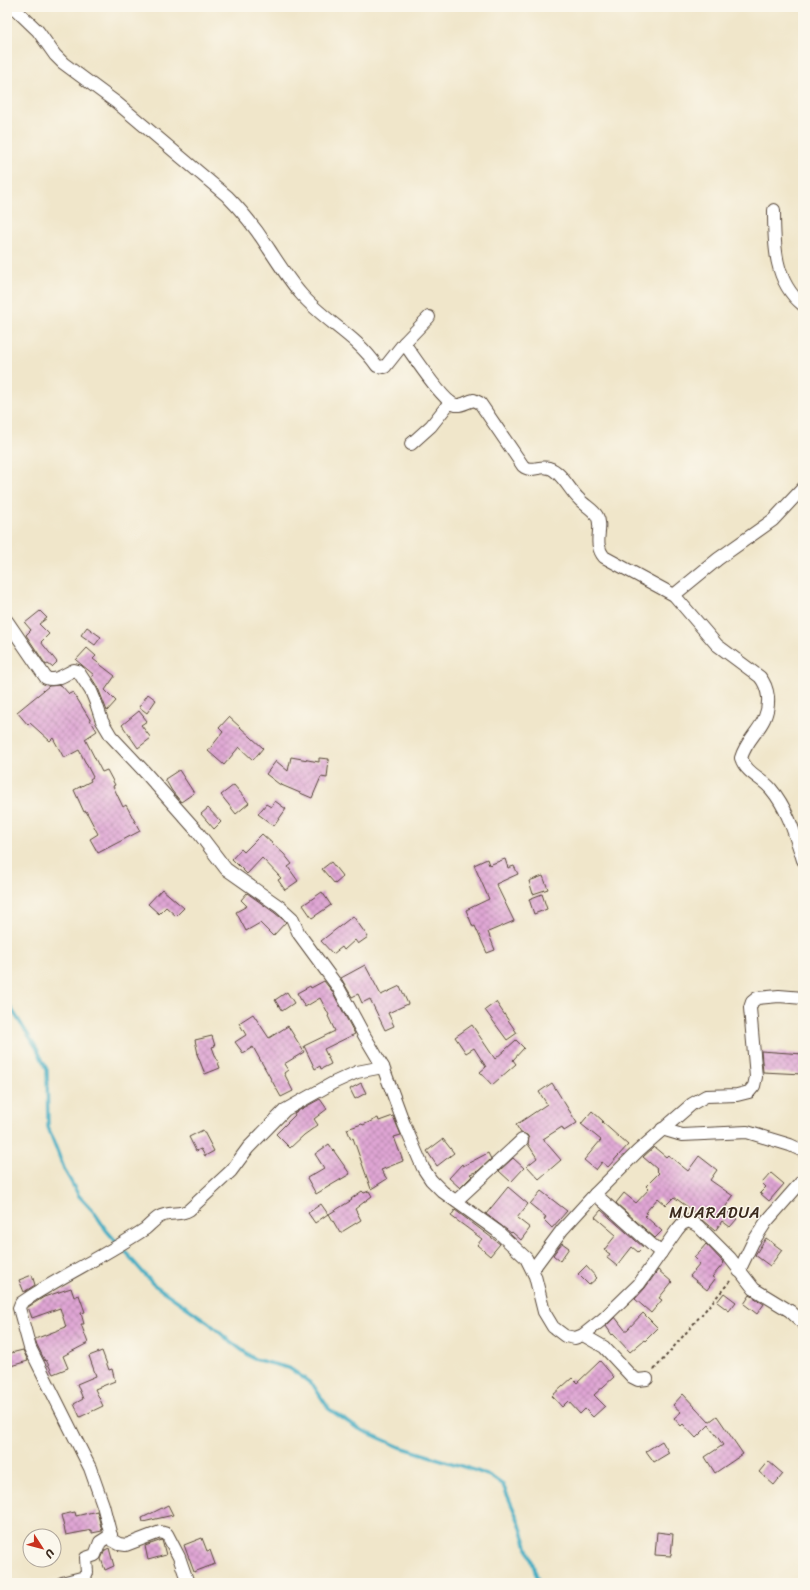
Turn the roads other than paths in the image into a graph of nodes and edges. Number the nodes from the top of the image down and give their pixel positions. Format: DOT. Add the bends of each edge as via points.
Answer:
graph roads {
  1 [pos="13,7"];
  2 [pos="774,210"];
  3 [pos="803,305"];
  4 [pos="428,317"];
  5 [pos="404,343"];
  6 [pos="450,402"];
  7 [pos="411,444"];
  8 [pos="803,488"];
  9 [pos="674,595"];
  10 [pos="7,622"];
  11 [pos="803,860"];
  12 [pos="803,998"];
  13 [pos="383,1067"];
  14 [pos="662,1129"];
  15 [pos="522,1140"];
  16 [pos="803,1151"];
  17 [pos="803,1180"];
  18 [pos="595,1194"];
  19 [pos="456,1200"];
  20 [pos="661,1253"];
  21 [pos="533,1270"];
  22 [pos="739,1271"];
  23 [pos="803,1323"];
  24 [pos="582,1335"];
  25 [pos="647,1379"];
  26 [pos="111,1535"];
  27 [pos="62,1583"];
  28 [pos="188,1583"];
  1 -- 5 [label="street" via="38,31 63,63 117,103 227,196 262,238 302,295 362,346 377,366 384,367"];
  2 -- 3 [label="street" via="776,247 781,274 786,286"];
  4 -- 5 [label="street"];
  5 -- 6 [label="street"];
  6 -- 7 [label="street" via="431,426"];
  6 -- 9 [label="street" via="457,405 474,400 480,403 522,466 530,469 546,467 555,470 578,498 596,513 599,546 604,557"];
  8 -- 9 [label="street" via="773,520 718,559"];
  9 -- 11 [label="street" via="726,654 765,683 768,702 764,720 741,758 743,764 771,789 782,806 790,821"];
  10 -- 13 [label="street" via="46,678 51,680 74,670 78,671 94,697 104,725 111,736 197,831 226,869 280,906 292,918 299,934 338,986"];
  12 -- 14 [label="street" via="762,996 752,1002 750,1017 756,1077 750,1092 706,1096"];
  13 -- 19 [label="street" via="423,1168 443,1192"];
  13 -- 26 [label="street" via="357,1072 285,1110 248,1148 232,1170 189,1210 159,1217 144,1230 21,1303 20,1314 30,1348 90,1468"];
  14 -- 16 [label="street" via="682,1134 747,1132"];
  14 -- 18 [label="street"];
  15 -- 19 [label="street"];
  17 -- 22 [label="street" via="762,1229"];
  18 -- 20 [label="street"];
  18 -- 21 [label="street" via="562,1230"];
  19 -- 21 [label="street" via="509,1242 526,1258"];
  20 -- 22 [label="street" via="682,1224 689,1221 698,1226 730,1258"];
  20 -- 24 [label="street" via="631,1292"];
  21 -- 24 [label="street" via="548,1321 565,1336 576,1338"];
  22 -- 23 [label="street" via="754,1290 790,1311"];
  24 -- 25 [label="street" via="604,1347 632,1377 638,1380"];
  26 -- 27 [label="street" via="100,1542 95,1555 86,1558 88,1573 85,1577"];
  26 -- 28 [label="street" via="116,1543 122,1545 160,1532 167,1534"];
}
